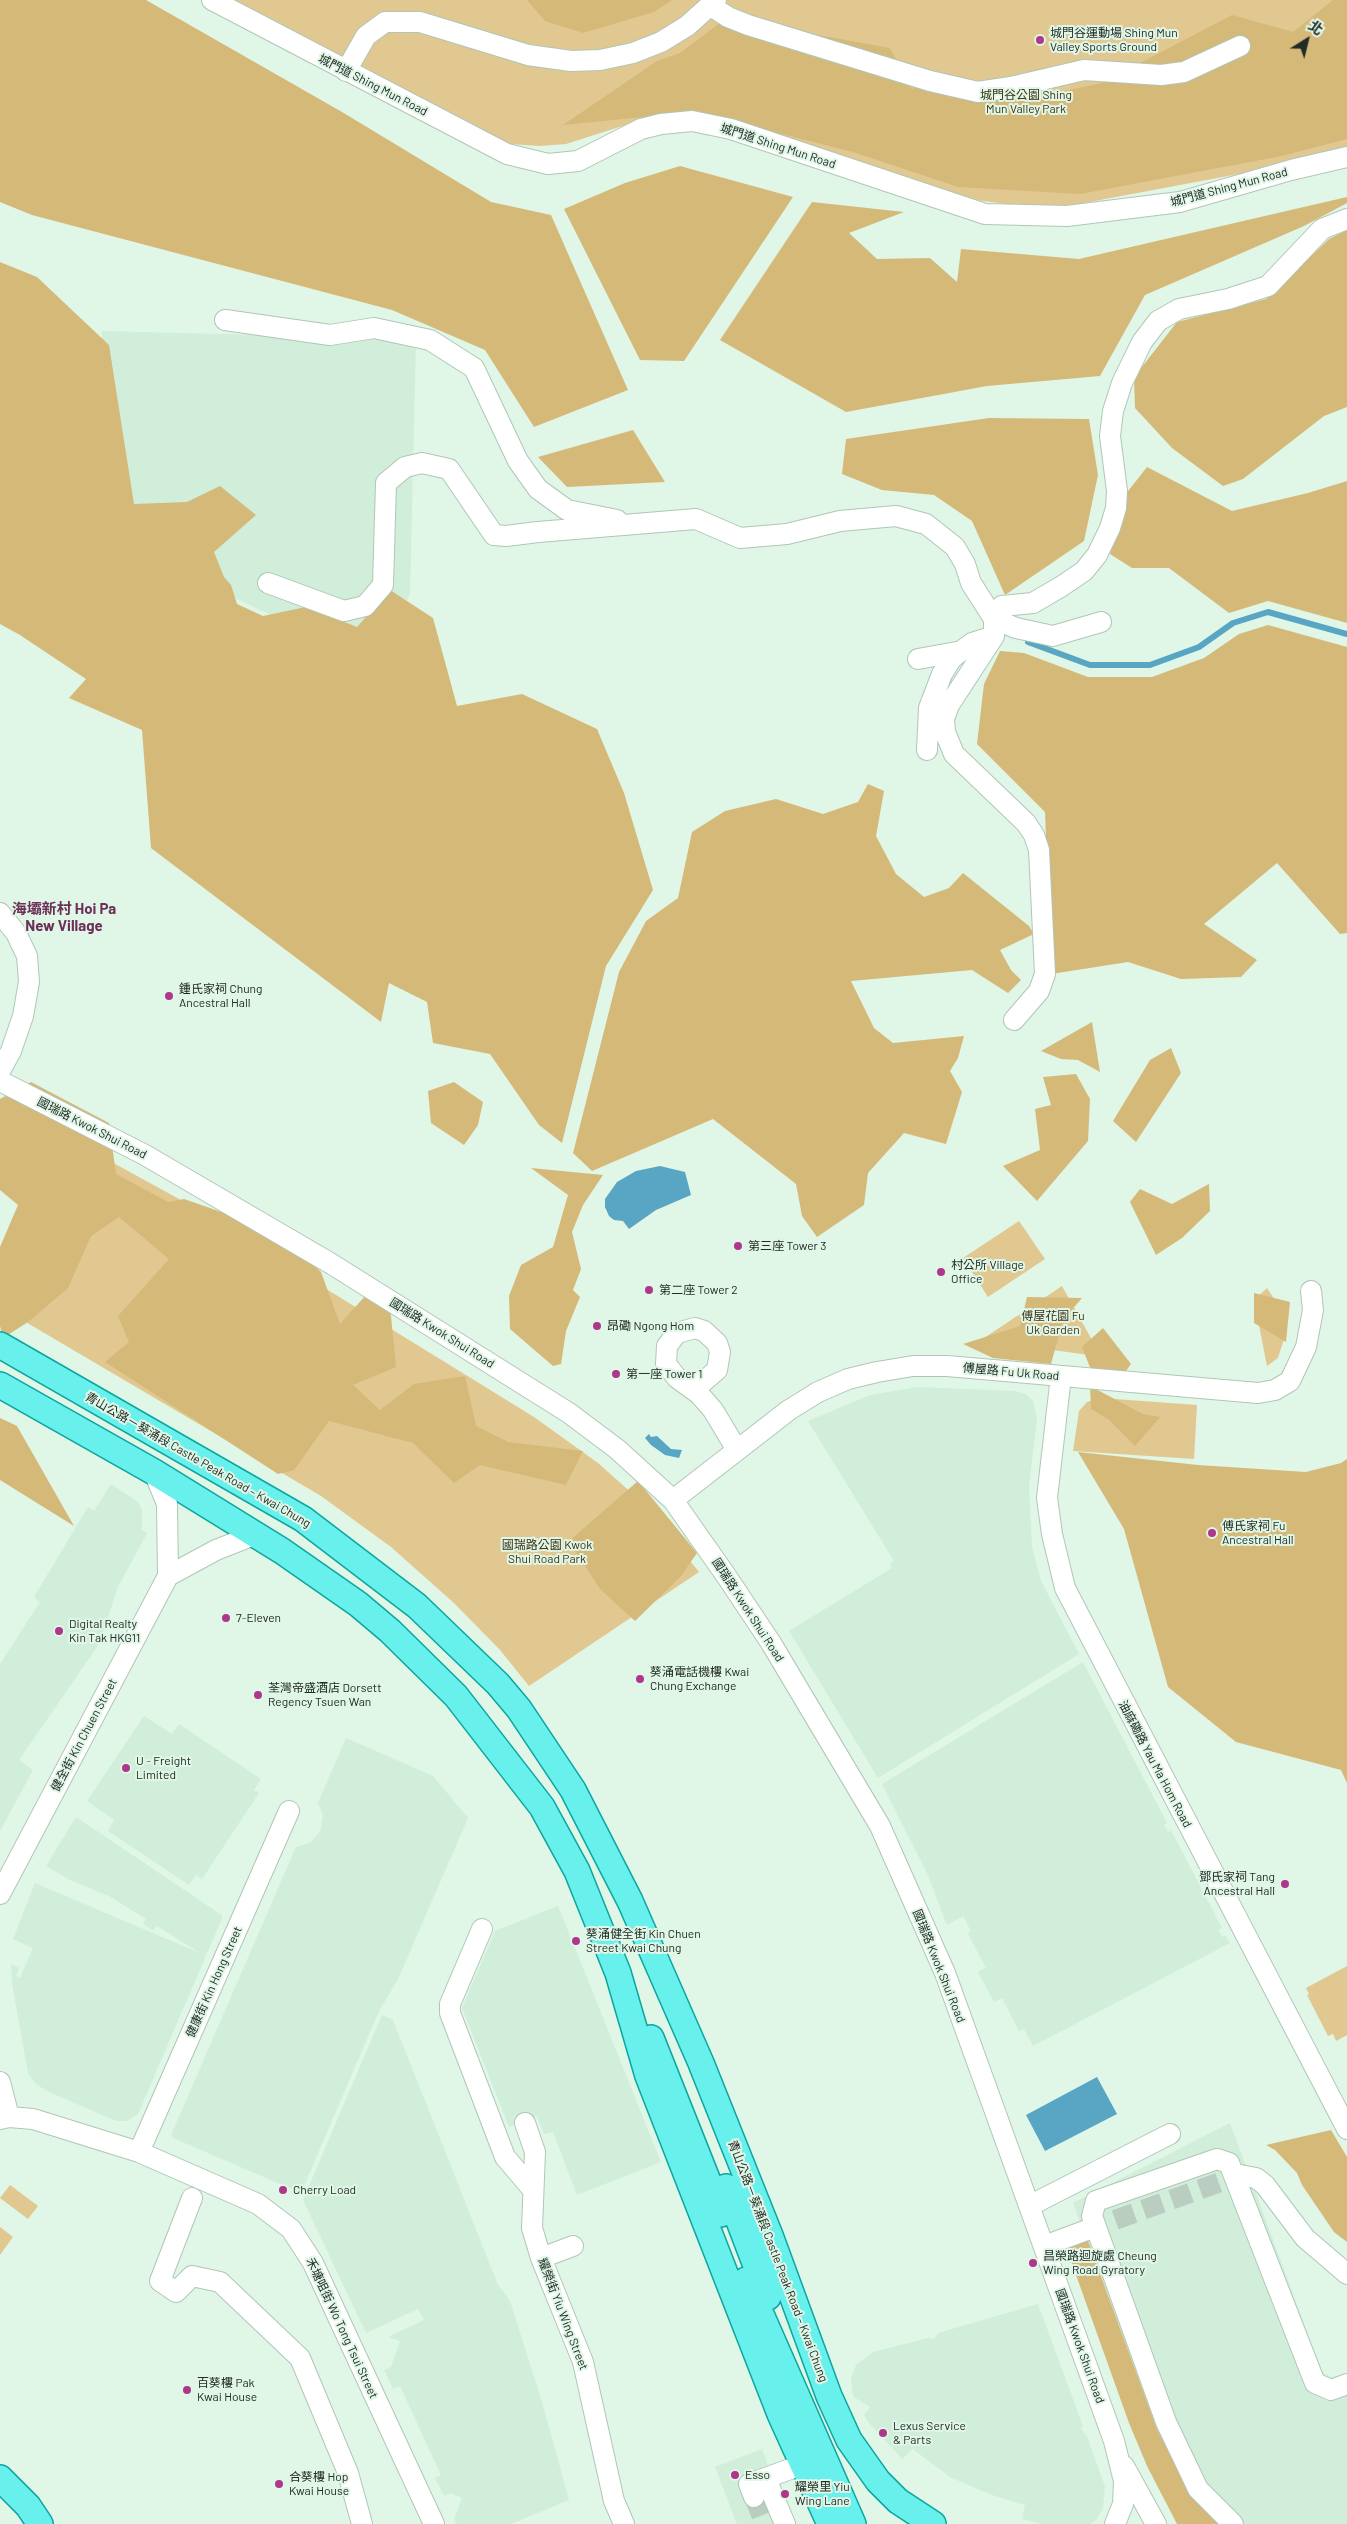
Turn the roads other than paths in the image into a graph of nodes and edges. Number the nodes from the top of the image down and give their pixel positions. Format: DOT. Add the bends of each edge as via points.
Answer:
graph roads {
  1 [pos="212,0"];
  2 [pos="714,3"];
  3 [pos="1240,46"];
  4 [pos="346,71"];
  5 [pos="1347,157"];
  6 [pos="1347,219"];
  7 [pos="225,320"];
  8 [pos="643,525"];
  9 [pos="268,583"];
  10 [pos="1100,622"];
  11 [pos="994,627"];
  12 [pos="962,651"];
  13 [pos="918,659"];
  14 [pos="927,750"];
  15 [pos="0,913"];
  16 [pos="1014,1020"];
  17 [pos="0,1071"];
  18 [pos="0,1081"];
  19 [pos="1311,1291"];
  20 [pos="0,1345"];
  21 [pos="1061,1376"];
  22 [pos="711,1377"];
  23 [pos="685,1382"];
  24 [pos="0,1385"];
  25 [pos="713,1410"];
  26 [pos="737,1450"];
  27 [pos="154,1472"];
  28 [pos="673,1500"];
  29 [pos="254,1534"];
  30 [pos="168,1576"];
  31 [pos="288,1811"];
  32 [pos="0,1894"];
  33 [pos="482,1929"];
  34 [pos="660,1972"];
  35 [pos="618,1973"];
  36 [pos="0,2082"];
  37 [pos="5,2118"];
  38 [pos="531,2126"];
  39 [pos="1347,2129"];
  40 [pos="1170,2134"];
  41 [pos="139,2152"];
  42 [pos="1240,2175"];
  43 [pos="533,2190"];
  44 [pos="192,2198"];
  45 [pos="1029,2206"];
  46 [pos="1087,2230"];
  47 [pos="573,2246"];
  48 [pos="1044,2246"];
  49 [pos="541,2258"];
  50 [pos="1343,2271"];
  51 [pos="761,2298"];
  52 [pos="1347,2384"];
  53 [pos="1120,2458"];
  54 [pos="804,2464"];
  55 [pos="0,2478"];
  56 [pos="766,2479"];
  57 [pos="754,2497"];
  58 [pos="357,2518"];
  59 [pos="40,2524"];
  60 [pos="434,2524"];
  61 [pos="624,2524"];
  62 [pos="785,2524"];
  63 [pos="830,2524"];
  64 [pos="853,2524"];
  65 [pos="867,2524"];
  66 [pos="933,2524"];
  67 [pos="1115,2524"];
  68 [pos="1156,2524"];
  69 [pos="1233,2524"];
  1 -- 4 [label="street, 城門道 Shing Mun Road"];
  2 -- 3 [label="street" via="728,17 748,25 930,81 978,92 1084,70 1161,75 1184,72"];
  2 -- 4 [label="street" via="687,26 660,42 633,53 570,62 528,55 420,22 385,22 366,36"];
  4 -- 5 [label="street, 城門道 Shing Mun Road" via="507,154 548,164 578,161 647,128 692,121 731,129 986,214 1067,216 1180,202"];
  6 -- 11 [label="street" via="1322,229 1268,286 1228,299 1179,309 1158,321 1142,342 1112,411 1110,436 1116,508 1097,555 1084,571 1033,603 1002,606"];
  7 -- 8 [label="street" via="330,335 374,328 430,340 474,368 518,460 538,489 567,510"];
  8 -- 9 [label="street" via="494,535 450,470 422,463 405,468 386,483 383,586 365,606 344,611"];
  8 -- 11 [label="street" via="696,519 740,538 787,534 840,521 896,516 926,524 956,547"];
  10 -- 11 [label="street" via="1053,636"];
  11 -- 12 [label="street"];
  11 -- 16 [label="street" via="944,719 945,732 954,754 1026,822 1039,850 1045,974 1039,991"];
  12 -- 13 [label="street"];
  12 -- 14 [label="street" via="952,658 942,674 928,708"];
  15 -- 17 [label="street" via="16,933 27,956 29,982 23,1016"];
  18 -- 28 [label="street, 國瑞路 Kwok Shui Road" via="145,1155 330,1263 569,1413 616,1448"];
  19 -- 21 [label="street, 傅屋路 Fu Uk Road" via="1313,1310 1306,1347 1290,1381 1275,1390 1258,1392"];
  20 -- 34 [label="main road, 青山公路－葵涌段 Castle Peak Road – Kwai Chung" via="303,1520 384,1578 451,1636 509,1696 574,1790 619,1877"];
  21 -- 26 [label="street, 傅屋路 Fu Uk Road" via="947,1366 913,1366 877,1372 848,1379 818,1392"];
  21 -- 39 [label="street, 油麻磡路 Yau Ma Hom Road" via="1047,1498 1065,1588"];
  22 -- 23 [label="street" via="703,1382"];
  22 -- 23 [label="street" via="720,1361 717,1343 704,1331 686,1329 671,1339 665,1355 670,1372"];
  22 -- 25 [label="street"];
  23 -- 25 [label="street"];
  24 -- 27 [label="main road, 青山公路－葵涌段 Castle Peak Road – Kwai Chung"];
  25 -- 26 [label="street"];
  26 -- 28 [label="street, 傅屋路 Fu Uk Road"];
  27 -- 29 [label="main road, 青山公路－葵涌段 Castle Peak Road – Kwai Chung"];
  27 -- 30 [label="street, 健全街 Kin Chuen Street" via="167,1504"];
  28 -- 45 [label="street, 國瑞路 Kwok Shui Road" via="728,1577 880,1826 945,1973"];
  29 -- 30 [label="street"];
  29 -- 35 [label="main road, 青山公路－葵涌段 Castle Peak Road – Kwai Chung" via="358,1604 456,1696 542,1807 577,1871"];
  30 -- 32 [label="street, 健全街 Kin Chuen Street"];
  31 -- 41 [label="street, 健康街 Kin Hong Street"];
  33 -- 43 [label="street" via="450,2004 450,2013 505,2157"];
  34 -- 51 [label="main road, 青山公路－葵涌段 Castle Peak Road – Kwai Chung" via="682,2074"];
  34 -- 66 [label="main road, 青山公路－葵涌段 Castle Peak Road – Kwai Chung" via="701,2063 771,2238 829,2396 849,2440 878,2481 915,2514"];
  35 -- 51 [label="main road, 青山公路－葵涌段 Castle Peak Road – Kwai Chung" via="637,2007"];
  35 -- 54 [label="main road, 青山公路－葵涌段 Castle Peak Road – Kwai Chung" via="648,2076 780,2414"];
  36 -- 37 [label="street"];
  37 -- 41 [label="street, 禾塘咀街 Wo Tong Tsui Street" via="48,2123"];
  38 -- 43 [label="street, 耀榮街 Yiu Wing Street"];
  40 -- 45 [label="street"];
  41 -- 60 [label="street, 禾塘咀街 Wo Tong Tsui Street" via="258,2204 291,2229 313,2263"];
  42 -- 50 [label="street" via="1256,2178 1265,2185 1305,2238"];
  43 -- 49 [label="street, 耀榮街 Yiu Wing Street" via="532,2228"];
  44 -- 58 [label="street" via="160,2281 176,2292 192,2276 220,2282 300,2358 348,2473"];
  45 -- 48 [label="street, 國瑞路 Kwok Shui Road"];
  46 -- 48 [label="street"];
  47 -- 49 [label="street"];
  48 -- 53 [label="street, 國瑞路 Kwok Shui Road"];
  49 -- 61 [label="street, 耀榮街 Yiu Wing Street" via="584,2362 614,2500"];
  51 -- 64 [label="main road, 青山公路－葵涌段 Castle Peak Road – Kwai Chung"];
  51 -- 65 [label="main road, 青山公路－葵涌段 Castle Peak Road – Kwai Chung"];
  52 -- 69 [label="street" via="1330,2390 1315,2382 1229,2163 1217,2159 1096,2201 1092,2216 1166,2422 1198,2489"];
  53 -- 67 [label="street, 國瑞路 Kwok Shui Road" via="1123,2504"];
  53 -- 68 [label="street, 國瑞路 Kwok Shui Road"];
  54 -- 56 [label="street"];
  54 -- 63 [label="main road, 青山公路－葵涌段 Castle Peak Road – Kwai Chung"];
  55 -- 59 [label="main road" via="28,2506"];
  56 -- 57 [label="street" via="749,2484"];
  56 -- 62 [label="street"];
}
